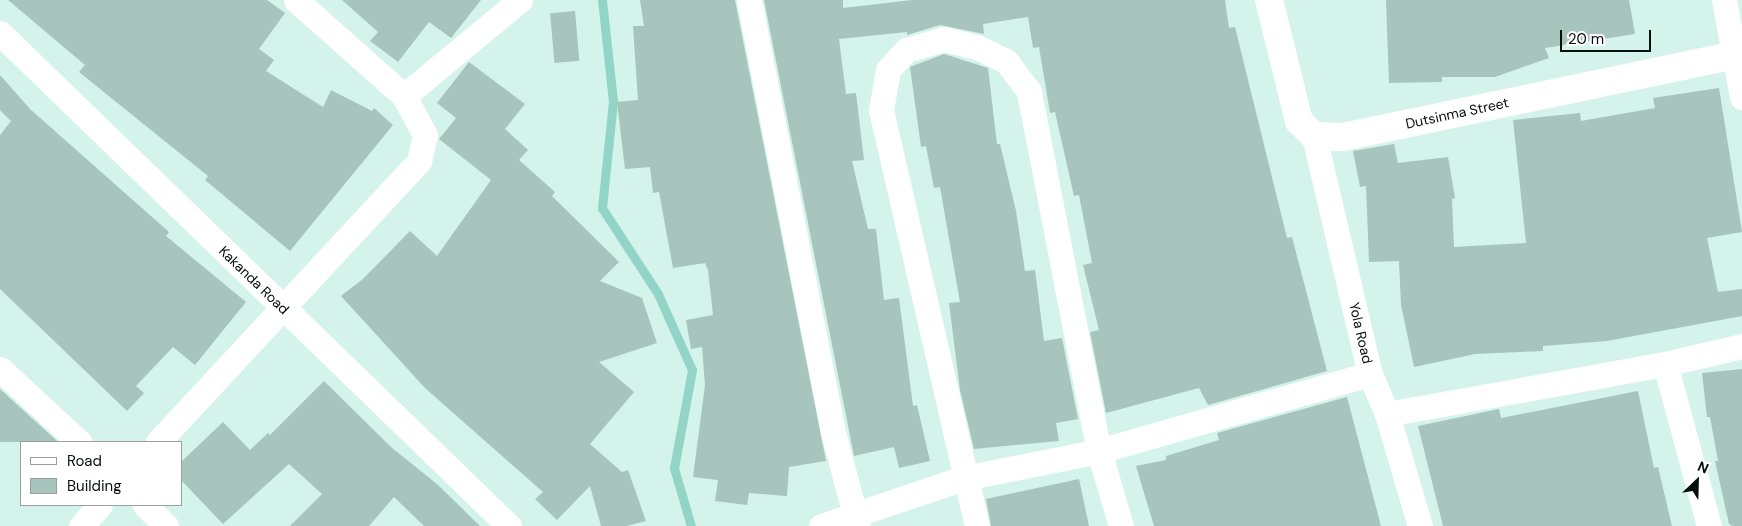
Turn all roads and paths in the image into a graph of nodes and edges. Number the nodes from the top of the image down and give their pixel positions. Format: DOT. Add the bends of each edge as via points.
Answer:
graph roads {
  1 [pos="296,0"];
  2 [pos="520,0"];
  3 [pos="749,0"];
  4 [pos="1269,0"];
  5 [pos="1724,0"];
  6 [pos="0,33"];
  7 [pos="1737,54"];
  8 [pos="404,96"];
  9 [pos="1742,97"];
  10 [pos="1314,136"];
  11 [pos="284,309"];
  12 [pos="1742,346"];
  13 [pos="1665,364"];
  14 [pos="0,369"];
  15 [pos="1370,374"];
  16 [pos="1387,414"];
  17 [pos="78,441"];
  18 [pos="159,441"];
  19 [pos="1099,451"];
  20 [pos="964,478"];
  21 [pos="99,506"];
  22 [pos="146,506"];
  23 [pos="857,520"];
  24 [pos="81,526"];
  25 [pos="166,526"];
  26 [pos="509,526"];
  27 [pos="821,526"];
  28 [pos="977,526"];
  29 [pos="1121,526"];
  30 [pos="1420,526"];
  31 [pos="1709,526"];
  1 -- 8 [label="street"];
  2 -- 8 [label="street"];
  3 -- 23 [label="street" via="834,436"];
  4 -- 10 [label="street" via="1298,121"];
  5 -- 7 [label="street"];
  6 -- 11 [label="street, Kakanda Road"];
  7 -- 9 [label="street"];
  7 -- 10 [label="street, Dutsinma Street" via="1343,137"];
  8 -- 11 [label="street" via="425,136 419,161"];
  10 -- 15 [label="street, Yola Road"];
  11 -- 18 [label="street"];
  11 -- 26 [label="street, Kakanda Road"];
  12 -- 13 [label="street"];
  13 -- 16 [label="street"];
  13 -- 31 [label="street"];
  14 -- 17 [label="street"];
  15 -- 16 [label="street, Yola Road"];
  15 -- 19 [label="street"];
  16 -- 30 [label="street, Yola Road"];
  19 -- 20 [label="street"];
  19 -- 20 [label="street" via="1029,92 1006,61 977,47 944,39 906,50 888,70 880,110"];
  19 -- 29 [label="street"];
  20 -- 23 [label="street"];
  20 -- 28 [label="street"];
  21 -- 24 [label="street"];
  22 -- 25 [label="street"];
  23 -- 27 [label="street"];
}
